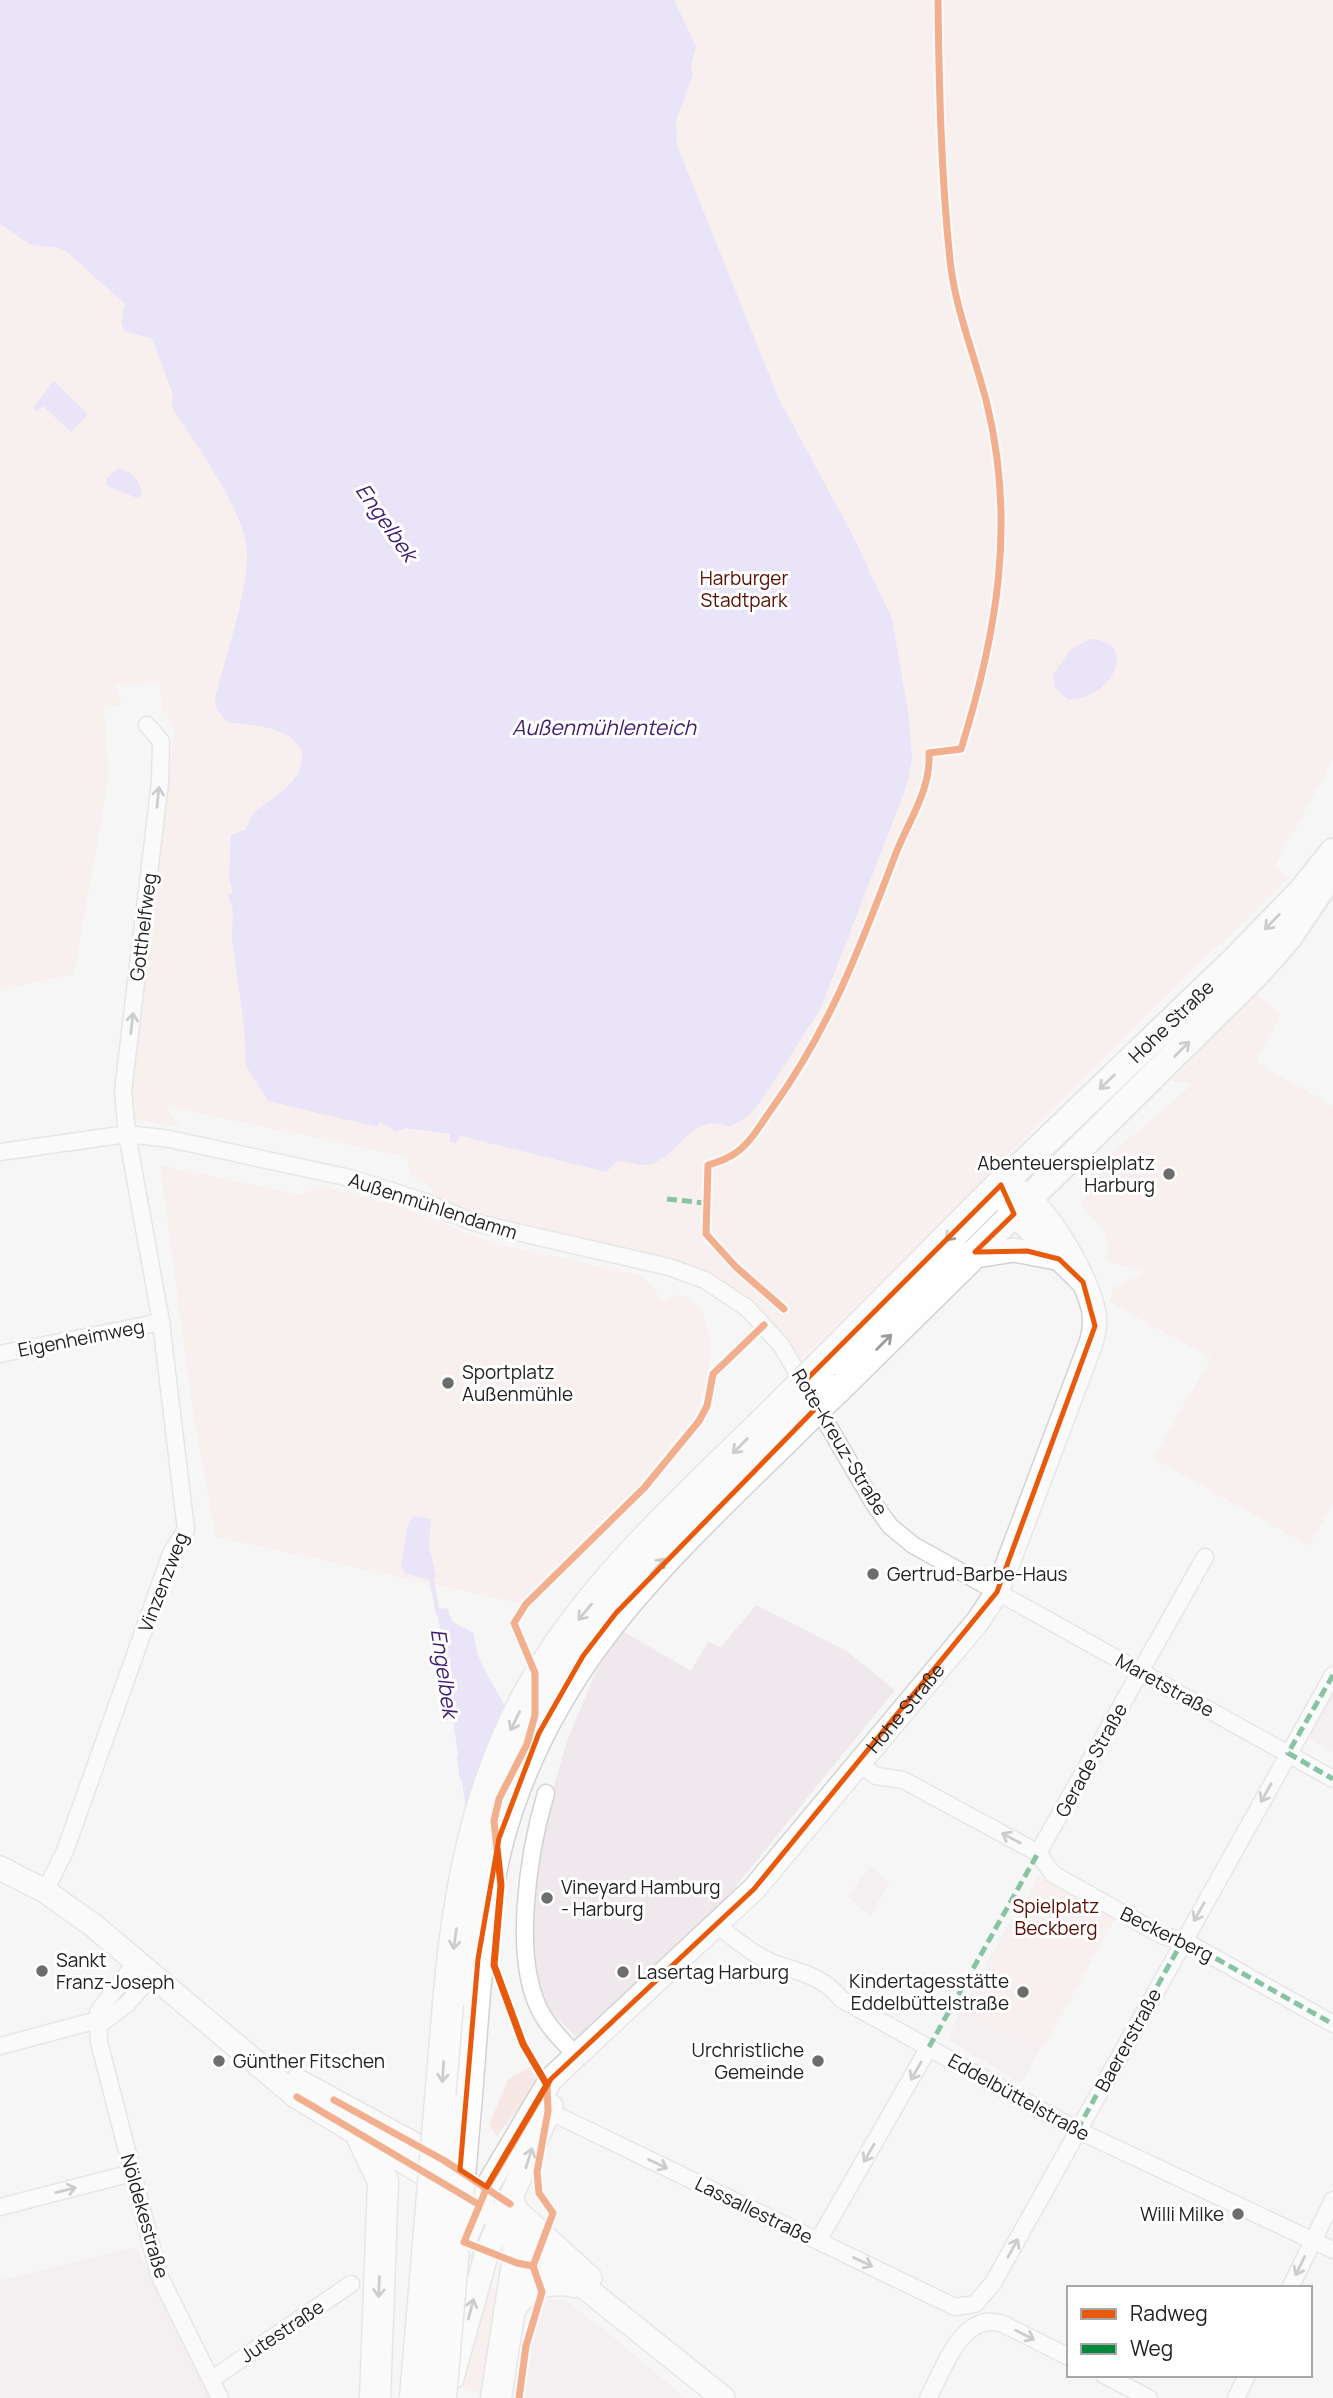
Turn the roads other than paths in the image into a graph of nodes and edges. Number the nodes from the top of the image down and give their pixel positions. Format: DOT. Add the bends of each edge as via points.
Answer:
graph roads {
  1 [pos="147,725"];
  2 [pos="1333,852"];
  3 [pos="1333,871"];
  4 [pos="127,1134"];
  5 [pos="0,1152"];
  6 [pos="1001,1185"];
  7 [pos="1022,1206"];
  8 [pos="970,1257"];
  9 [pos="1059,1259"];
  10 [pos="1083,1282"];
  11 [pos="162,1322"];
  12 [pos="764,1325"];
  13 [pos="0,1354"];
  14 [pos="829,1377"];
  15 [pos="1205,1557"];
  16 [pos="998,1592"];
  17 [pos="573,1648"];
  18 [pos="1141,1672"];
  19 [pos="1333,1675"];
  20 [pos="1288,1753"];
  21 [pos="858,1763"];
  22 [pos="1333,1779"];
  23 [pos="546,1793"];
  24 [pos="1038,1853"];
  25 [pos="0,1868"];
  26 [pos="45,1891"];
  27 [pos="719,1926"];
  28 [pos="1183,1940"];
  29 [pos="145,1968"];
  30 [pos="1333,2024"];
  31 [pos="99,2025"];
  32 [pos="238,2045"];
  33 [pos="0,2046"];
  34 [pos="929,2048"];
  35 [pos="578,2057"];
  36 [pos="541,2108"];
  37 [pos="1077,2130"];
  38 [pos="362,2137"];
  39 [pos="132,2173"];
  40 [pos="482,2195"];
  41 [pos="1333,2200"];
  42 [pos="0,2207"];
  43 [pos="510,2220"];
  44 [pos="818,2241"];
  45 [pos="1312,2241"];
  46 [pos="1333,2250"];
  47 [pos="575,2282"];
  48 [pos="351,2284"];
  49 [pos="1291,2286"];
  50 [pos="975,2304"];
  51 [pos="509,2311"];
  52 [pos="980,2321"];
  53 [pos="640,2332"];
  54 [pos="1067,2356"];
  55 [pos="1108,2377"];
  56 [pos="1246,2377"];
  57 [pos="212,2379"];
  58 [pos="220,2398"];
  59 [pos="375,2398"];
  60 [pos="415,2398"];
  61 [pos="427,2398"];
  62 [pos="444,2398"];
  63 [pos="496,2398"];
  64 [pos="723,2398"];
  65 [pos="928,2398"];
  66 [pos="1149,2398"];
  67 [pos="1236,2398"];
  4 -- 1 [label="street, Gotthelfweg, one-way" via="123,1091 150,875 161,741"];
  2 -- 6 [label="main road, Hohe Straße, one-way" via="1236,959"];
  7 -- 3 [label="main road, Hohe Straße, one-way" via="1257,973 1288,938"];
  4 -- 5 [label="street, Außenmühlendamm"];
  4 -- 11 [label="street, Vinzenzweg"];
  4 -- 12 [label="street, Außenmühlendamm" via="350,1178 498,1229 669,1267 723,1289"];
  6 -- 7 [label="street, Hohe Straße" via="1015,1187"];
  6 -- 14 [label="highway, one-way"];
  7 -- 8 [label="main road"];
  7 -- 9 [label="street, Hohe Straße"];
  7 -- 10 [label="street, Hohe Straße" via="1071,1256"];
  8 -- 9 [label="street" via="1014,1250"];
  14 -- 8 [label="highway, one-way"];
  9 -- 10 [label="street, Hohe Straße"];
  10 -- 16 [label="street, Hohe Straße" via="1094,1313 1093,1338"];
  11 -- 13 [label="street, Eigenheimweg"];
  11 -- 26 [label="street, Vinzenzweg" via="186,1530 172,1551 65,1851"];
  12 -- 16 [label="street, Rote-Kreuz-Straße" via="794,1364 890,1526 913,1545"];
  14 -- 17 [label="highway, bridge" via="615,1613"];
  15 -- 18 [label="street, Gerade Straße"];
  16 -- 18 [label="street, Maretstraße"];
  16 -- 21 [label="street, Hohe Straße"];
  17 -- 60 [label="highway, one-way, bridge" via="530,1691 495,1768 462,1888"];
  17 -- 62 [label="highway, bridge" via="558,1696 522,1771 499,1838 488,1891 478,1959"];
  18 -- 20 [label="street, Maretstraße"];
  18 -- 24 [label="street, Gerade Straße"];
  19 -- 20 [label="street, Baererstraße"];
  20 -- 22 [label="street, Maretstraße"];
  20 -- 28 [label="street, Baererstraße, one-way"];
  24 -- 21 [label="street, Beckerberg, one-way" via="903,1780 876,1776"];
  21 -- 27 [label="street, Hohe Straße"];
  23 -- 35 [label="street" via="533,1836 527,1887 528,1969 542,2014"];
  24 -- 28 [label="street, Beckerberg" via="1054,1874 1164,1936"];
  25 -- 26 [label="street"];
  26 -- 29 [label="street"];
  27 -- 34 [label="street, Eddelbüttelstraße"];
  27 -- 35 [label="street, Hohe Straße"];
  28 -- 30 [label="street, Beckerberg"];
  28 -- 37 [label="street, Baererstraße"];
  29 -- 31 [label="street, Nöldekestraße" via="102,2005"];
  29 -- 32 [label="street"];
  31 -- 33 [label="street" via="85,2023"];
  31 -- 39 [label="street, Nöldekestraße" via="99,2042"];
  32 -- 38 [label="street" via="297,2096"];
  32 -- 40 [label="street" via="378,2122"];
  34 -- 37 [label="street, Eddelbüttelstraße"];
  34 -- 44 [label="street, one-way"];
  35 -- 36 [label="street, Hohe Straße"];
  36 -- 40 [label="street, Hohe Straße"];
  43 -- 36 [label="street, Hohe Straße, one-way"];
  36 -- 44 [label="street, Lassallestraße, one-way"];
  37 -- 45 [label="street, Eddelbüttelstraße"];
  50 -- 37 [label="street, Baererstraße, one-way" via="993,2283"];
  38 -- 40 [label="street"];
  38 -- 59 [label="highway, one-way" via="383,2181"];
  42 -- 39 [label="street, one-way"];
  39 -- 57 [label="street, Nöldekestraße" via="159,2275"];
  40 -- 43 [label="street"];
  40 -- 61 [label="street, Hohe Straße" via="446,2294 432,2349"];
  41 -- 45 [label="street"];
  43 -- 47 [label="street"];
  43 -- 51 [label="highway"];
  43 -- 53 [label="street" via="564,2251"];
  62 -- 43 [label="street, Hohe Straße, one-way" via="483,2265"];
  44 -- 50 [label="street, Lassallestraße, one-way" via="956,2307"];
  45 -- 46 [label="street, Eddelbüttelstraße"];
  45 -- 49 [label="street, one-way"];
  47 -- 51 [label="highway" via="548,2280 528,2287"];
  47 -- 53 [label="street"];
  48 -- 57 [label="street, Jutestraße"];
  50 -- 52 [label="street"];
  51 -- 63 [label="highway"];
  52 -- 54 [label="street, one-way" via="1003,2324"];
  52 -- 65 [label="street" via="960,2340"];
  53 -- 64 [label="street"];
  55 -- 66 [label="street"];
  56 -- 67 [label="street"];
  57 -- 58 [label="street, Nöldekestraße"];
}
